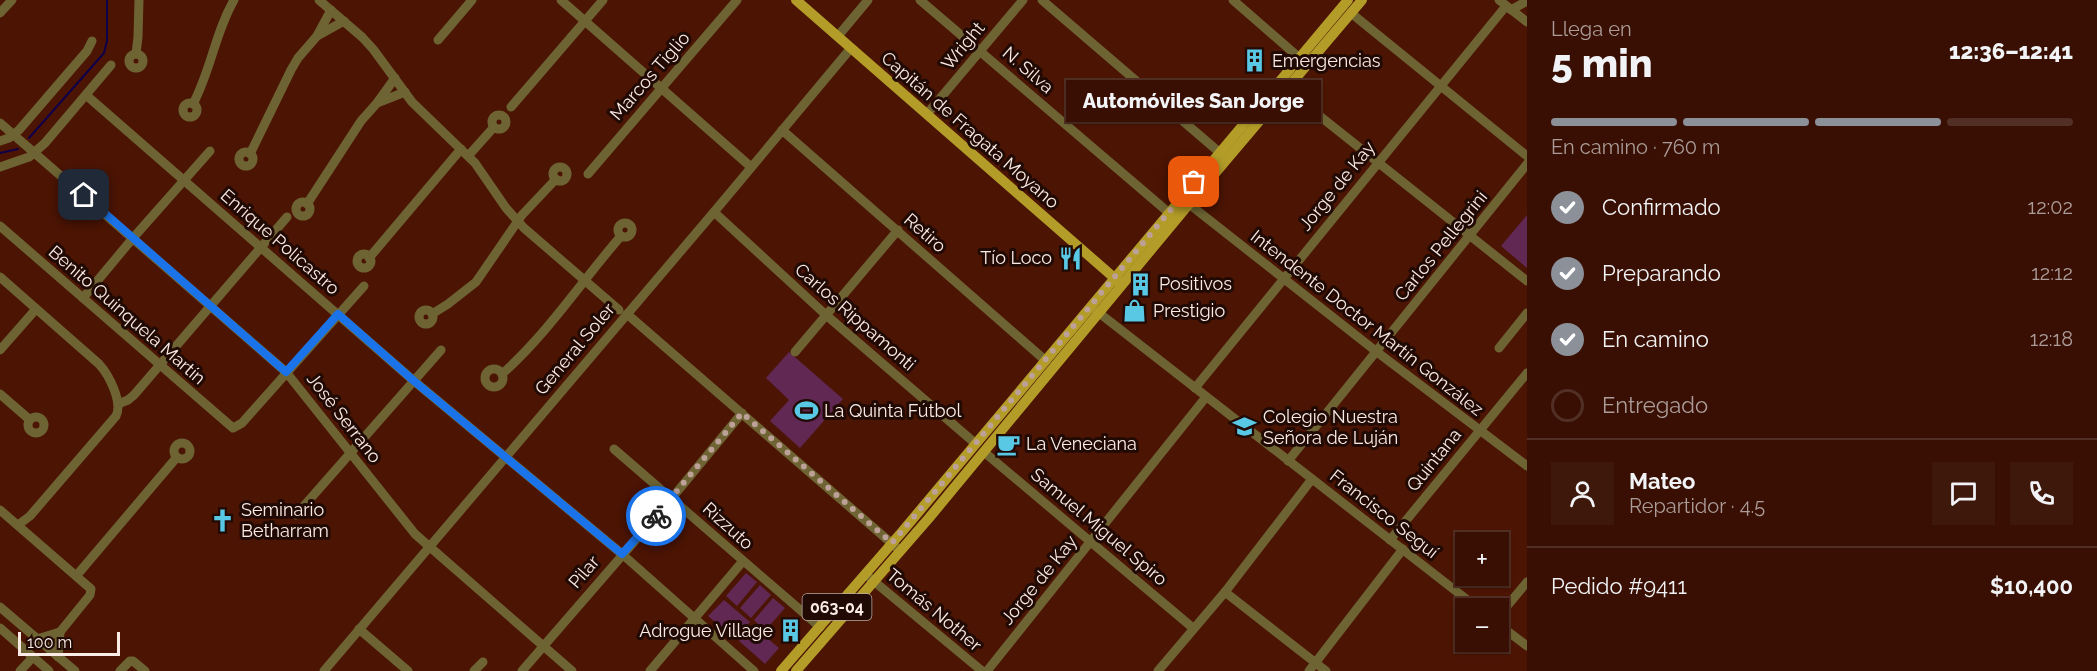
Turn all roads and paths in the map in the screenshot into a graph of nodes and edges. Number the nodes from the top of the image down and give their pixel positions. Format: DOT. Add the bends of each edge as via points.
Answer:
graph roads {
  1 [pos="12,0"];
  2 [pos="138,0"];
  3 [pos="234,0"];
  4 [pos="319,0"];
  5 [pos="472,0"];
  6 [pos="561,0"];
  7 [pos="603,0"];
  8 [pos="737,0"];
  9 [pos="796,0"];
  10 [pos="868,0"];
  11 [pos="920,0"];
  12 [pos="1023,0"];
  13 [pos="1042,0"];
  14 [pos="1233,0"];
  15 [pos="1348,0"];
  16 [pos="1362,0"];
  17 [pos="1527,1"];
  18 [pos="1506,5"];
  19 [pos="331,10"];
  20 [pos="0,13"];
  21 [pos="1352,13"];
  22 [pos="344,21"];
  23 [pos="585,21"];
  24 [pos="1527,22"];
  25 [pos="317,36"];
  26 [pos="838,36"];
  27 [pos="438,40"];
  28 [pos="92,41"];
  29 [pos="851,48"];
  30 [pos="981,51"];
  31 [pos="136,54"];
  32 [pos="1303,61"];
  33 [pos="111,65"];
  34 [pos="395,78"];
  35 [pos="1281,86"];
  36 [pos="1439,86"];
  37 [pos="662,88"];
  38 [pos="405,92"];
  39 [pos="86,95"];
  40 [pos="377,103"];
  41 [pos="194,104"];
  42 [pos="511,107"];
  43 [pos="927,114"];
  44 [pos="0,123"];
  45 [pos="494,127"];
  46 [pos="782,130"];
  47 [pos="14,135"];
  48 [pos="0,141"];
  49 [pos="210,151"];
  50 [pos="35,152"];
  51 [pos="465,152"];
  52 [pos="1219,152"];
  53 [pos="250,154"];
  54 [pos="1527,156"];
  55 [pos="1377,162"];
  56 [pos="1527,164"];
  57 [pos="0,167"];
  58 [pos="751,167"];
  59 [pos="588,174"];
  60 [pos="556,179"];
  61 [pos="184,180"];
  62 [pos="307,204"];
  63 [pos="1189,204"];
  64 [pos="1168,212"];
  65 [pos="714,213"];
  66 [pos="287,217"];
  67 [pos="517,222"];
  68 [pos="0,226"];
  69 [pos="898,231"];
  70 [pos="621,236"];
  71 [pos="1470,236"];
  72 [pos="133,238"];
  73 [pos="261,248"];
  74 [pos="369,258"];
  75 [pos="0,277"];
  76 [pos="1283,279"];
  77 [pos="584,280"];
  78 [pos="1119,281"];
  79 [pos="1527,281"];
  80 [pos="364,286"];
  81 [pos="83,298"];
  82 [pos="210,306"];
  83 [pos="36,309"];
  84 [pos="1094,309"];
  85 [pos="623,312"];
  86 [pos="1527,313"];
  87 [pos="338,314"];
  88 [pos="432,314"];
  89 [pos="825,315"];
  90 [pos="1499,348"];
  91 [pos="0,350"];
  92 [pos="441,350"];
  93 [pos="795,352"];
  94 [pos="1377,352"];
  95 [pos="1046,361"];
  96 [pos="159,365"];
  97 [pos="286,372"];
  98 [pos="1527,373"];
  99 [pos="502,374"];
  100 [pos="414,381"];
  101 [pos="1195,388"];
  102 [pos="0,394"];
  103 [pos="1206,397"];
  104 [pos="118,404"];
  105 [pos="742,413"];
  106 [pos="30,420"];
  107 [pos="1479,431"];
  108 [pos="980,448"];
  109 [pos="614,449"];
  110 [pos="349,453"];
  111 [pos="177,457"];
  112 [pos="506,457"];
  113 [pos="1288,461"];
  114 [pos="1527,466"];
  115 [pos="1312,479"];
  116 [pos="672,498"];
  117 [pos="0,510"];
  118 [pos="296,515"];
  119 [pos="18,525"];
  120 [pos="1390,540"];
  121 [pos="1091,542"];
  122 [pos="429,547"];
  123 [pos="896,547"];
  124 [pos="1402,549"];
  125 [pos="622,554"];
  126 [pos="743,561"];
  127 [pos="77,575"];
  128 [pos="869,577"];
  129 [pos="1527,582"];
  130 [pos="1225,592"];
  131 [pos="1465,598"];
  132 [pos="1509,603"];
  133 [pos="0,607"];
  134 [pos="694,619"];
  135 [pos="820,627"];
  136 [pos="0,628"];
  137 [pos="1193,628"];
  138 [pos="359,629"];
  139 [pos="60,632"];
  140 [pos="1509,632"];
  141 [pos="37,639"];
  142 [pos="543,645"];
  143 [pos="1527,646"];
  144 [pos="33,657"];
  145 [pos="58,657"];
  146 [pos="483,662"];
  147 [pos="1312,667"];
  148 [pos="20,671"];
  149 [pos="49,671"];
  150 [pos="75,671"];
  151 [pos="120,671"];
  152 [pos="145,671"];
  153 [pos="324,671"];
  154 [pos="408,671"];
  155 [pos="474,671"];
  156 [pos="522,671"];
  157 [pos="572,671"];
  158 [pos="650,671"];
  159 [pos="754,671"];
  160 [pos="781,671"];
  161 [pos="796,671"];
  162 [pos="981,671"];
  163 [pos="987,671"];
  164 [pos="1158,671"];
  165 [pos="1326,671"];
  1 -- 20 [label="street"];
  2 -- 31 [label="street"];
  3 -- 41 [label="street" via="218,33 205,81"];
  4 -- 19 [label="street"];
  5 -- 27 [label="street"];
  6 -- 23 [label="street"];
  7 -- 23 [label="street"];
  8 -- 37 [label="street, Marcos Tiglio"];
  9 -- 26 [label="main road, Capitán de Fragata Moyano"];
  10 -- 26 [label="street"];
  11 -- 30 [label="street, N. Silva"];
  12 -- 30 [label="street, Wright"];
  13 -- 52 [label="street"];
  14 -- 32 [label="street"];
  15 -- 32 [label="main road, 063-04"];
  16 -- 21 [label="main road, 063-04"];
  17 -- 18 [label="street, Jorge de Kay"];
  18 -- 24 [label="street"];
  18 -- 36 [label="street, Jorge de Kay"];
  19 -- 22 [label="street"];
  19 -- 25 [label="street"];
  21 -- 32 [label="main road, 063-04"];
  21 -- 36 [label="street"];
  22 -- 25 [label="street"];
  22 -- 34 [label="street"];
  23 -- 37 [label="street"];
  23 -- 42 [label="street"];
  25 -- 53 [label="street" via="291,70"];
  26 -- 29 [label="main road, Capitán de Fragata Moyano"];
  28 -- 47 [label="street"];
  29 -- 43 [label="main road, Capitán de Fragata Moyano"];
  29 -- 46 [label="street, General Soler"];
  30 -- 43 [label="street, Wright"];
  30 -- 64 [label="street, N. Silva"];
  32 -- 35 [label="main road, 063-04"];
  33 -- 39 [label="street"];
  34 -- 38 [label="street"];
  34 -- 40 [label="street"];
  35 -- 52 [label="main road, 063-04"];
  35 -- 55 [label="street"];
  35 -- 63 [label="main road, 063-04"];
  36 -- 54 [label="street"];
  36 -- 55 [label="street, Jorge de Kay"];
  37 -- 58 [label="street"];
  37 -- 59 [label="street, Marcos Tiglio"];
  38 -- 40 [label="street"];
  38 -- 51 [label="street"];
  39 -- 50 [label="street"];
  39 -- 61 [label="street, Enrique Policastro"];
  40 -- 62 [label="street"];
  43 -- 78 [label="main road, Capitán de Fragata Moyano"];
  44 -- 47 [label="street, José Serrano"];
  45 -- 51 [label="street"];
  46 -- 58 [label="street, General Soler"];
  46 -- 69 [label="street, Retiro"];
  47 -- 48 [label="street"];
  47 -- 50 [label="street, José Serrano"];
  49 -- 61 [label="street"];
  50 -- 57 [label="street"];
  50 -- 72 [label="street, José Serrano"];
  51 -- 67 [label="street"];
  51 -- 74 [label="street"];
  52 -- 64 [label="main road, 063-04"];
  55 -- 71 [label="street"];
  55 -- 76 [label="street, Jorge de Kay"];
  56 -- 71 [label="street, Carlos Pellegrini"];
  58 -- 65 [label="street, General Soler"];
  60 -- 67 [label="street"];
  61 -- 72 [label="street"];
  61 -- 73 [label="street, Enrique Policastro"];
  63 -- 76 [label="street, Intendente Doctor Martín González"];
  63 -- 78 [label="main road, 063-04"];
  64 -- 78 [label="main road, 063-04"];
  65 -- 85 [label="street, General Soler"];
  65 -- 89 [label="street, Carlos Rippamonti"];
  66 -- 73 [label="street"];
  67 -- 77 [label="street"];
  67 -- 88 [label="street" via="476,282"];
  68 -- 81 [label="street, Benito Quinquela Martín"];
  69 -- 89 [label="street"];
  69 -- 95 [label="street, Retiro"];
  70 -- 77 [label="street"];
  71 -- 79 [label="street"];
  71 -- 94 [label="street, Carlos Pellegrini"];
  72 -- 81 [label="street"];
  72 -- 82 [label="street, José Serrano"];
  73 -- 82 [label="street"];
  73 -- 87 [label="street, Enrique Policastro"];
  75 -- 83 [label="street"];
  76 -- 94 [label="street, Intendente Doctor Martín González"];
  76 -- 101 [label="street, Jorge de Kay"];
  77 -- 85 [label="street"];
  77 -- 99 [label="street" via="552,322"];
  78 -- 84 [label="main road, 063-04"];
  80 -- 87 [label="street"];
  81 -- 96 [label="street, Benito Quinquela Martín"];
  82 -- 96 [label="street"];
  82 -- 97 [label="street, José Serrano"];
  83 -- 91 [label="street"];
  83 -- 104 [label="street" via="104,369"];
  84 -- 95 [label="main road, 063-04"];
  84 -- 101 [label="street, Francisco Seguí"];
  84 -- 108 [label="main road, 063-04"];
  85 -- 105 [label="street"];
  85 -- 112 [label="street, General Soler"];
  86 -- 90 [label="street"];
  87 -- 97 [label="street"];
  87 -- 100 [label="street, Enrique Policastro"];
  89 -- 93 [label="street"];
  89 -- 108 [label="street, Carlos Rippamonti"];
  92 -- 100 [label="street"];
  94 -- 107 [label="street, Intendente Doctor Martín González"];
  94 -- 113 [label="street, Carlos Pellegrini"];
  95 -- 108 [label="main road, 063-04"];
  96 -- 97 [label="street, Benito Quinquela Martín" via="233,428 242,423"];
  96 -- 104 [label="street" via="128,400"];
  97 -- 110 [label="street, José Serrano"];
  98 -- 107 [label="street, Quintana"];
  100 -- 110 [label="street"];
  100 -- 112 [label="street, Enrique Policastro"];
  101 -- 103 [label="street, Francisco Seguí"];
  102 -- 106 [label="street"];
  103 -- 113 [label="street, Francisco Seguí"];
  103 -- 121 [label="street, Jorge de Kay"];
  104 -- 119 [label="street" via="116,416"];
  105 -- 116 [label="street, Pilar"];
  105 -- 123 [label="street"];
  107 -- 114 [label="street, Intendente Doctor Martín González"];
  107 -- 120 [label="street, Quintana"];
  108 -- 121 [label="street, Samuel Miguel Spiro"];
  108 -- 123 [label="main road, 063-04"];
  109 -- 116 [label="street, Rizzuto"];
  110 -- 118 [label="street"];
  110 -- 122 [label="street, José Serrano"];
  111 -- 127 [label="street"];
  112 -- 122 [label="street, General Soler"];
  112 -- 125 [label="street, Enrique Policastro"];
  113 -- 115 [label="street, Francisco Seguí"];
  115 -- 120 [label="street, Francisco Seguí"];
  115 -- 130 [label="street"];
  116 -- 125 [label="street, Pilar"];
  116 -- 126 [label="street, Rizzuto"];
  117 -- 119 [label="street"];
  119 -- 127 [label="street"];
  120 -- 124 [label="street, Francisco Seguí"];
  121 -- 137 [label="street, Samuel Miguel Spiro"];
  121 -- 163 [label="street, Jorge de Kay"];
  122 -- 138 [label="street, General Soler"];
  122 -- 142 [label="street, José Serrano"];
  123 -- 128 [label="main road, 063-04"];
  124 -- 131 [label="street, Francisco Seguí"];
  124 -- 147 [label="street"];
  125 -- 134 [label="street, Enrique Policastro"];
  125 -- 142 [label="street, Pilar"];
  126 -- 134 [label="street"];
  126 -- 135 [label="street, Rizzuto"];
  127 -- 139 [label="street" via="91,593"];
  128 -- 135 [label="main road, 063-04"];
  128 -- 161 [label="main road, 063-04"];
  128 -- 162 [label="street, Tomás Nother"];
  129 -- 132 [label="street"];
  130 -- 137 [label="street"];
  130 -- 147 [label="street"];
  133 -- 141 [label="street"];
  134 -- 158 [label="street"];
  134 -- 159 [label="street, Enrique Policastro"];
  135 -- 160 [label="main road, 063-04"];
  136 -- 144 [label="street"];
  137 -- 164 [label="street"];
  138 -- 153 [label="street, General Soler"];
  138 -- 154 [label="street"];
  139 -- 141 [label="street"];
  139 -- 145 [label="street"];
  140 -- 143 [label="street"];
  141 -- 145 [label="street"];
  142 -- 156 [label="street, Pilar"];
  142 -- 157 [label="street, José Serrano"];
  144 -- 148 [label="street"];
  144 -- 149 [label="street"];
  145 -- 150 [label="street"];
  146 -- 155 [label="street"];
  147 -- 165 [label="street"];
  151 -- 152 [label="street" via="130,661"];
}
